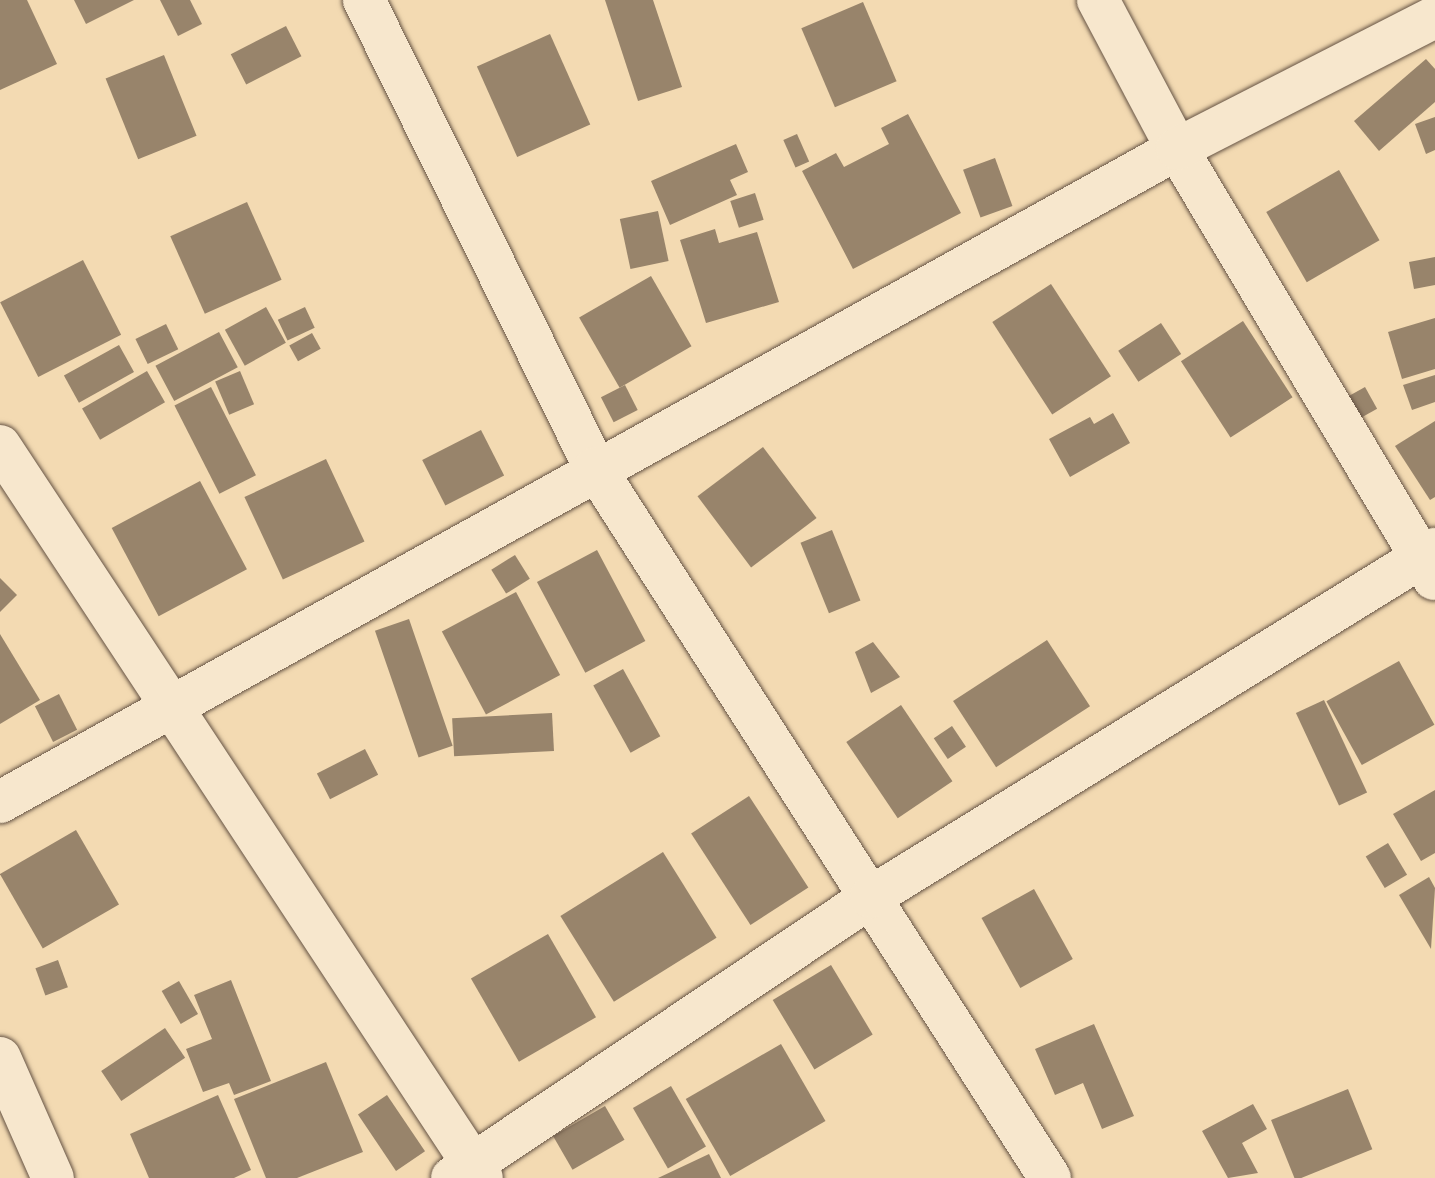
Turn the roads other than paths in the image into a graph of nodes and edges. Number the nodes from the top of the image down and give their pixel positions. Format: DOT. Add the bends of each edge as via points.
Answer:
graph roads {
  1 [pos="364,0"];
  2 [pos="1098,0"];
  3 [pos="1435,17"];
  4 [pos="1176,149"];
  5 [pos="0,446"];
  6 [pos="595,468"];
  7 [pos="1430,562"];
  8 [pos="170,706"];
  9 [pos="0,802"];
  10 [pos="871,898"];
  11 [pos="0,1058"];
  12 [pos="470,1175"];
  13 [pos="52,1178"];
  14 [pos="1050,1178"];
  1 -- 6 [label="street"];
  2 -- 4 [label="street"];
  3 -- 4 [label="street"];
  4 -- 6 [label="street"];
  4 -- 7 [label="street"];
  5 -- 8 [label="street"];
  6 -- 8 [label="street"];
  6 -- 10 [label="street"];
  7 -- 10 [label="street"];
  8 -- 9 [label="street"];
  8 -- 12 [label="street"];
  10 -- 12 [label="street"];
  10 -- 14 [label="street"];
  11 -- 13 [label="street"];
}
